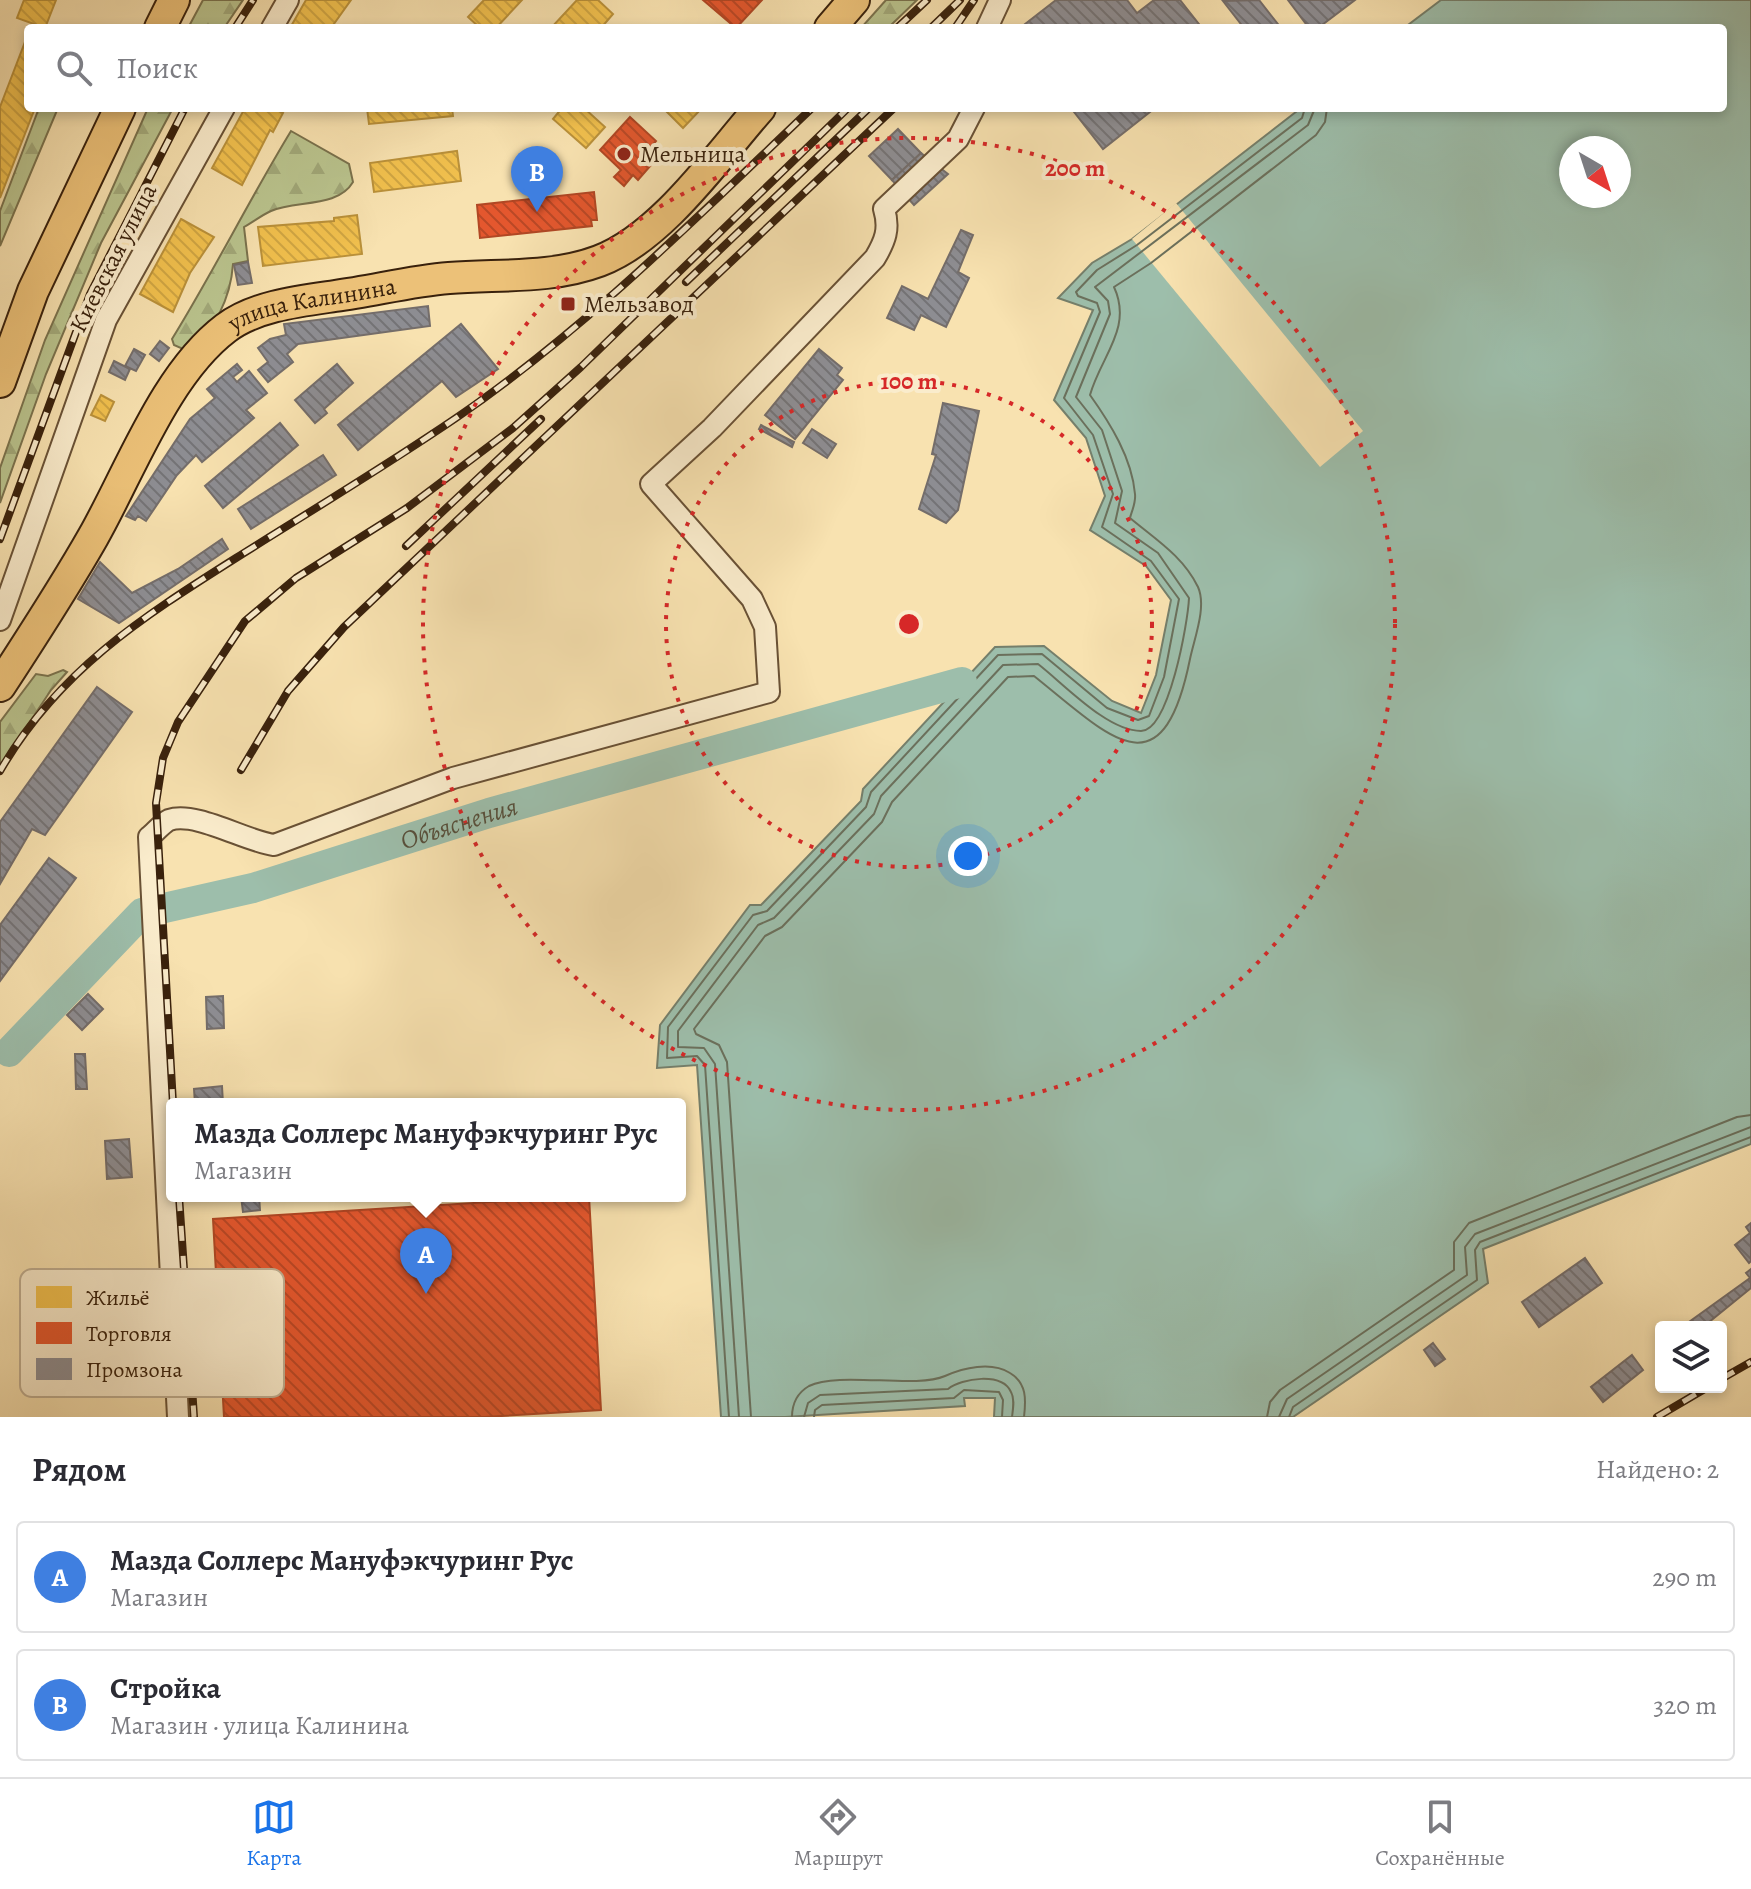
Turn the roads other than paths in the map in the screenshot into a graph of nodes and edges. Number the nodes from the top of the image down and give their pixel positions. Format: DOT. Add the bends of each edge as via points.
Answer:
graph roads {
  1 [pos="174,0"];
  2 [pos="288,0"];
  3 [pos="854,0"];
  4 [pos="1000,0"];
  5 [pos="162,24"];
  6 [pos="274,24"];
  7 [pos="833,24"];
  8 [pos="989,24"];
  9 [pos="118,112"];
  10 [pos="222,112"];
  11 [pos="756,112"];
  12 [pos="972,112"];
  13 [pos="0,382"];
  14 [pos="0,620"];
  15 [pos="0,686"];
  16 [pos="166,1196"];
  17 [pos="166,1202"];
  18 [pos="170,1269"];
  19 [pos="177,1397"];
  20 [pos="178,1417"];
  1 -- 5 [label="main road"];
  2 -- 6 [label="street"];
  3 -- 7 [label="main road"];
  4 -- 8 [label="street"];
  9 -- 13 [label="main road" via="33,291"];
  10 -- 14 [label="street, Киевская улица" via="106,320"];
  11 -- 15 [label="main road, улица Калинина" via="671,209 633,242 600,261 567,270 449,278 312,299 246,317 226,328 185,373 92,539"];
  12 -- 16 [label="street" via="958,139 884,209 885,242 875,258 651,484 752,599 765,627 769,692 453,778 274,845 251,842 211,824 169,820 149,837"];
  17 -- 18 [label="street"];
  19 -- 20 [label="street"];
}
